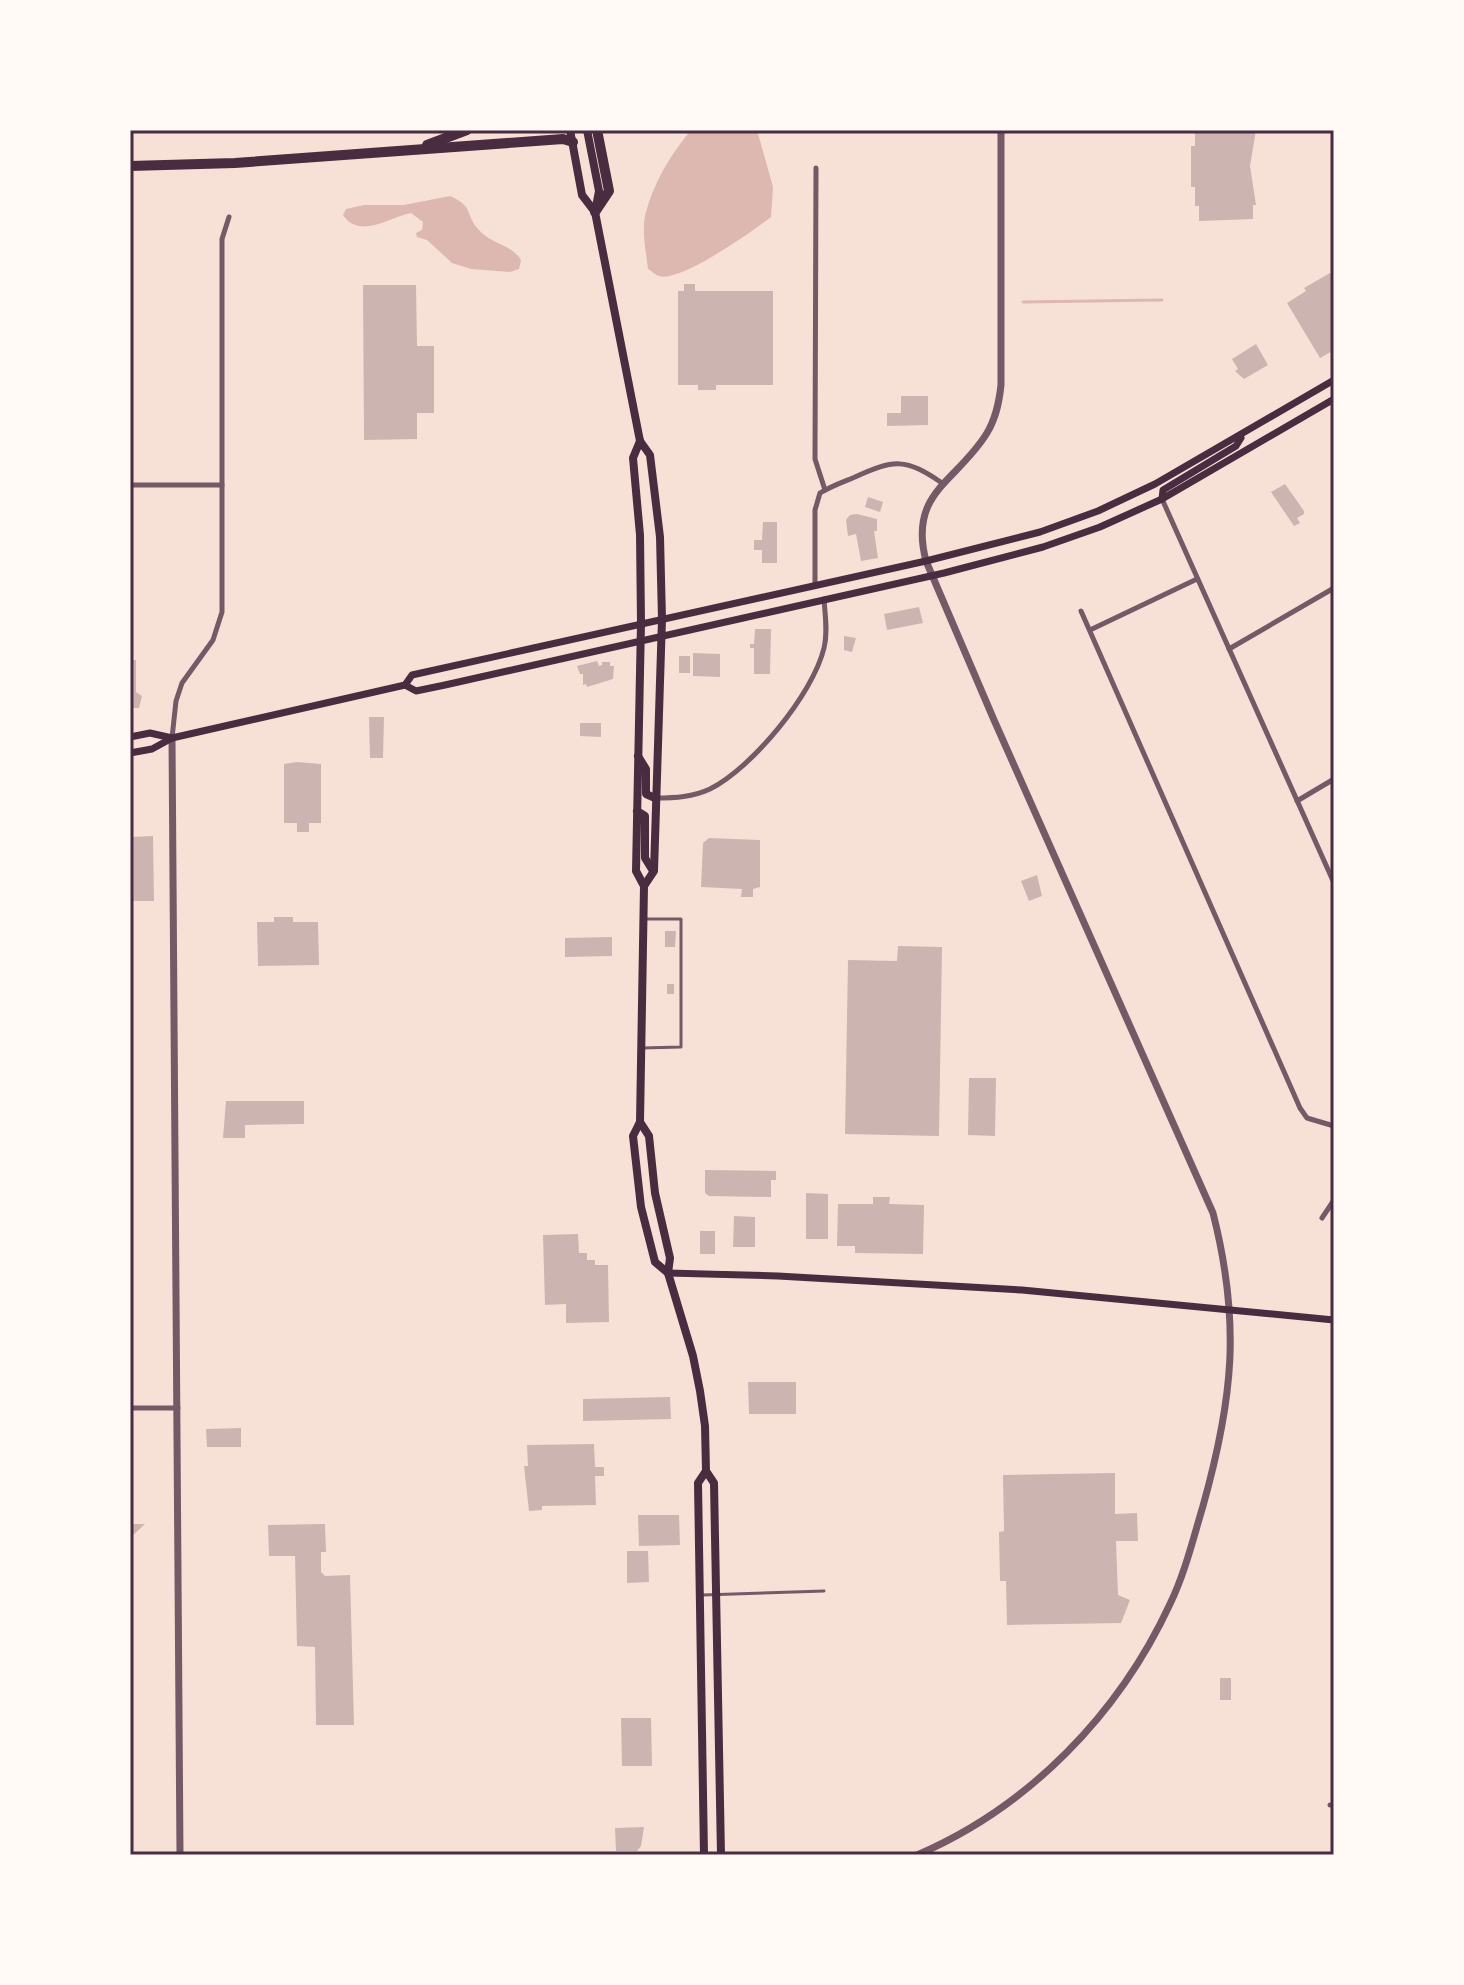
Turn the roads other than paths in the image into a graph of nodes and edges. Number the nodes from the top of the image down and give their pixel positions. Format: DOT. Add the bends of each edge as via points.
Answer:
graph roads {
  1 [pos="467,130"];
  2 [pos="570,130"];
  3 [pos="587,130"];
  4 [pos="597,130"];
  5 [pos="1001,130"];
  6 [pos="573,142"];
  7 [pos="409,149"];
  8 [pos="130,166"];
  9 [pos="816,168"];
  10 [pos="595,212"];
  11 [pos="229,217"];
  12 [pos="1334,380"];
  13 [pos="1334,399"];
  14 [pos="1242,436"];
  15 [pos="640,441"];
  16 [pos="942,483"];
  17 [pos="130,485"];
  18 [pos="222,485"];
  19 [pos="825,490"];
  20 [pos="1162,499"];
  21 [pos="926,561"];
  22 [pos="932,575"];
  23 [pos="1198,579"];
  24 [pos="815,584"];
  25 [pos="1334,588"];
  26 [pos="824,599"];
  27 [pos="1081,611"];
  28 [pos="662,619"];
  29 [pos="641,623"];
  30 [pos="1090,630"];
  31 [pos="659,636"];
  32 [pos="639,641"];
  33 [pos="1229,649"];
  34 [pos="405,685"];
  35 [pos="130,737"];
  36 [pos="172,738"];
  37 [pos="130,753"];
  38 [pos="637,756"];
  39 [pos="1334,779"];
  40 [pos="655,798"];
  41 [pos="1297,801"];
  42 [pos="637,811"];
  43 [pos="654,871"];
  44 [pos="1334,883"];
  45 [pos="644,886"];
  46 [pos="644,919"];
  47 [pos="642,1048"];
  48 [pos="640,1122"];
  49 [pos="1334,1126"];
  50 [pos="1334,1200"];
  51 [pos="1322,1218"];
  52 [pos="668,1273"];
  53 [pos="1230,1311"];
  54 [pos="1334,1320"];
  55 [pos="130,1408"];
  56 [pos="179,1408"];
  57 [pos="706,1471"];
  58 [pos="824,1591"];
  59 [pos="716,1594"];
  60 [pos="699,1595"];
  61 [pos="180,1855"];
  62 [pos="704,1855"];
  63 [pos="721,1855"];
  64 [pos="917,1855"];
  1 -- 7 [label="highway"];
  2 -- 6 [label="main road"];
  3 -- 10 [label="main road" via="599,191"];
  4 -- 10 [label="highway" via="609,191"];
  5 -- 16 [label="street" via="997,413 965,461"];
  6 -- 7 [label="highway"];
  6 -- 10 [label="main road" via="582,195"];
  7 -- 8 [label="highway"];
  9 -- 19 [label="street" via="815,459"];
  10 -- 15 [label="main road"];
  11 -- 18 [label="street" via="222,239"];
  12 -- 14 [label="main road"];
  13 -- 20 [label="main road"];
  14 -- 20 [label="main road" via="1236,446 1163,490"];
  14 -- 21 [label="main road" via="1098,511"];
  15 -- 28 [label="main road" via="650,455 654,485"];
  15 -- 29 [label="main road" via="633,458"];
  16 -- 19 [label="street" via="920,467 894,462"];
  16 -- 21 [label="street" via="923,517"];
  17 -- 18 [label="street"];
  18 -- 36 [label="street" via="222,612 213,640 182,683"];
  19 -- 24 [label="street" via="815,502"];
  20 -- 22 [label="main road" via="1069,539"];
  20 -- 23 [label="street"];
  21 -- 22 [label="street"];
  21 -- 24 [label="main road"];
  22 -- 26 [label="main road"];
  22 -- 53 [label="street" via="1200,1179 1221,1246"];
  23 -- 30 [label="street"];
  23 -- 33 [label="street"];
  24 -- 28 [label="main road"];
  25 -- 33 [label="street"];
  26 -- 31 [label="main road"];
  26 -- 40 [label="street" via="823,654 778,729 709,789"];
  27 -- 30 [label="street"];
  28 -- 29 [label="main road"];
  28 -- 31 [label="main road"];
  29 -- 32 [label="main road"];
  29 -- 34 [label="main road" via="412,675"];
  30 -- 49 [label="street" via="1300,1108 1307,1118"];
  31 -- 32 [label="main road"];
  31 -- 40 [label="main road"];
  32 -- 34 [label="main road" via="416,691"];
  32 -- 38 [label="main road"];
  33 -- 41 [label="street"];
  34 -- 36 [label="main road"];
  35 -- 36 [label="main road" via="150,733"];
  36 -- 37 [label="main road"];
  36 -- 56 [label="street"];
  38 -- 40 [label="main road" via="646,769 646,794"];
  38 -- 42 [label="main road"];
  39 -- 41 [label="street"];
  40 -- 43 [label="main road"];
  41 -- 44 [label="street"];
  42 -- 43 [label="main road" via="645,816 645,858"];
  42 -- 45 [label="main road" via="636,871"];
  43 -- 45 [label="main road"];
  45 -- 46 [label="main road"];
  46 -- 47 [label="main road"];
  46 -- 47 [label="lane" via="681,919 681,1047"];
  47 -- 48 [label="main road"];
  48 -- 52 [label="main road" via="649,1136 670,1258"];
  48 -- 52 [label="main road" via="633,1136 641,1207 655,1262"];
  50 -- 51 [label="street"];
  52 -- 53 [label="main road" via="1022,1290"];
  52 -- 57 [label="main road" via="698,1380"];
  53 -- 54 [label="main road"];
  53 -- 64 [label="street" via="1229,1391 1219,1447 1188,1560 1150,1643 1111,1702 1046,1773 970,1828"];
  55 -- 56 [label="street"];
  56 -- 61 [label="street"];
  57 -- 59 [label="main road" via="714,1483"];
  57 -- 60 [label="main road" via="698,1483"];
  58 -- 59 [label="lane"];
  59 -- 60 [label="lane"];
  59 -- 63 [label="main road"];
  60 -- 62 [label="main road"];
}
